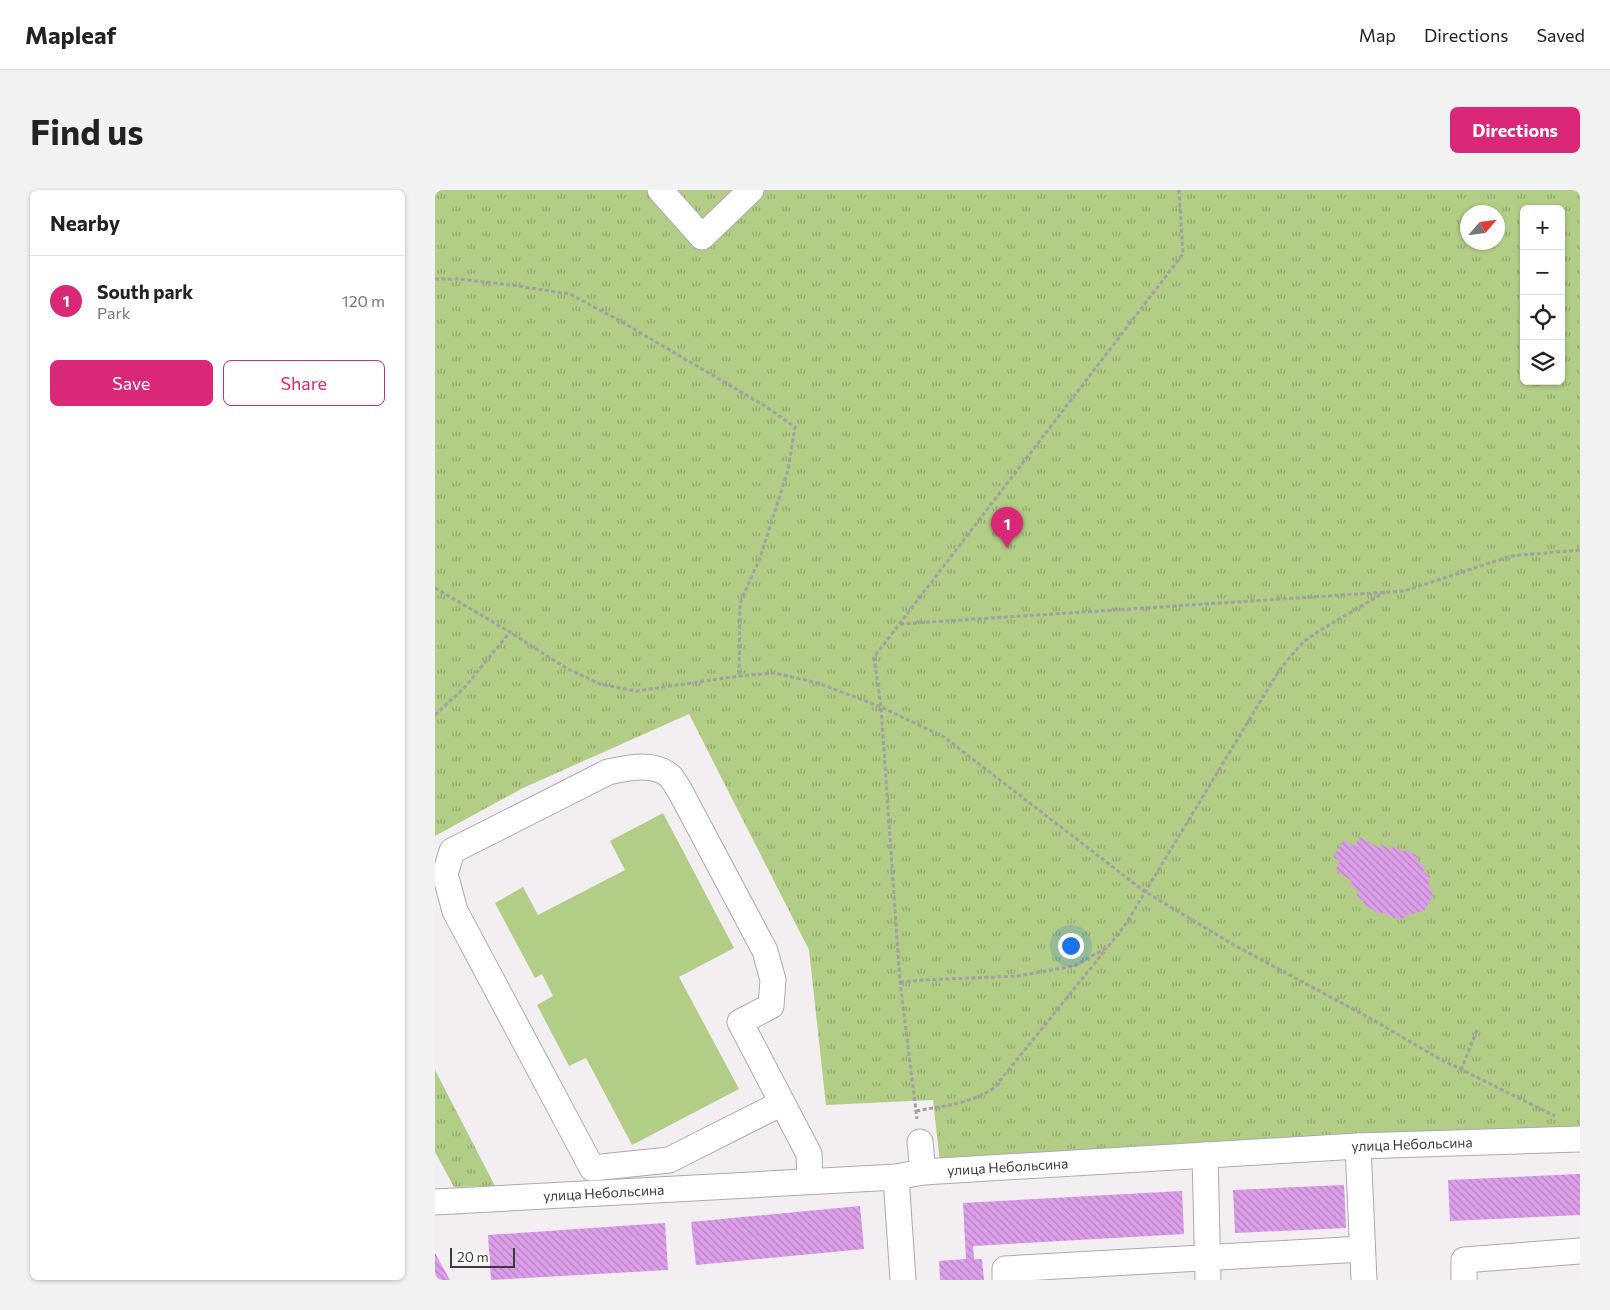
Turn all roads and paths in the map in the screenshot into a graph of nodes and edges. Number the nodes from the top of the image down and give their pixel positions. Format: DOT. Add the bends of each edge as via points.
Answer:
graph roads {
  1 [pos="660,190"];
  2 [pos="751,190"];
  3 [pos="1179,190"];
  4 [pos="435,279"];
  5 [pos="1580,550"];
  6 [pos="435,588"];
  7 [pos="1385,592"];
  8 [pos="899,624"];
  9 [pos="510,632"];
  10 [pos="739,676"];
  11 [pos="881,707"];
  12 [pos="435,715"];
  13 [pos="1145,891"];
  14 [pos="1108,946"];
  15 [pos="901,982"];
  16 [pos="1477,1030"];
  17 [pos="1461,1070"];
  18 [pos="782,1103"];
  19 [pos="916,1111"];
  20 [pos="1563,1120"];
  21 [pos="1580,1139"];
  22 [pos="920,1142"];
  23 [pos="1357,1146"];
  24 [pos="1205,1154"];
  25 [pos="923,1172"];
  26 [pos="896,1177"];
  27 [pos="810,1181"];
  28 [pos="435,1202"];
  29 [pos="1362,1249"];
  30 [pos="1580,1251"];
  31 [pos="1208,1269"];
  32 [pos="903,1280"];
  33 [pos="1005,1280"];
  34 [pos="1364,1280"];
  35 [pos="1464,1280"];
  1 -- 2 [label="street" via="702,237"];
  3 -- 8 [label="path" via="1183,254"];
  4 -- 10 [label="path" via="458,279 570,294 765,406 795,427 788,470 760,558 740,603"];
  5 -- 7 [label="path" via="1511,556 1404,591"];
  6 -- 9 [label="path"];
  7 -- 8 [label="path"];
  7 -- 13 [label="path" via="1303,642 1280,670"];
  8 -- 11 [label="path" via="874,657"];
  9 -- 10 [label="path" via="566,668 600,684 636,691"];
  9 -- 12 [label="path" via="464,688"];
  10 -- 11 [label="path" via="775,673 818,683"];
  11 -- 13 [label="path" via="944,737"];
  11 -- 15 [label="path"];
  13 -- 14 [label="path"];
  13 -- 17 [label="path" via="1233,945"];
  14 -- 15 [label="path" via="1074,966 1018,976"];
  14 -- 19 [label="path" via="994,1088 966,1102"];
  15 -- 19 [label="path"];
  16 -- 17 [label="path"];
  17 -- 20 [label="path"];
  18 -- 18 [label="street" via="740,1022 771,1006 773,980 765,950 670,776 653,768 608,772 452,851 445,874 455,910 592,1168 669,1160"];
  18 -- 27 [label="street" via="809,1154"];
  19 -- 22 [label="path"];
  21 -- 23 [label="street, улица Небольсина"];
  22 -- 25 [label="street"];
  23 -- 24 [label="street, улица Небольсина"];
  23 -- 29 [label="street"];
  24 -- 25 [label="street, улица Небольсина"];
  24 -- 31 [label="street"];
  25 -- 26 [label="street, улица Небольсина"];
  26 -- 27 [label="street, улица Небольсина"];
  26 -- 32 [label="street"];
  27 -- 28 [label="street, улица Небольсина"];
  29 -- 31 [label="street"];
  29 -- 34 [label="street"];
  30 -- 35 [label="street" via="1464,1260"];
  31 -- 33 [label="street" via="1005,1269"];
}
